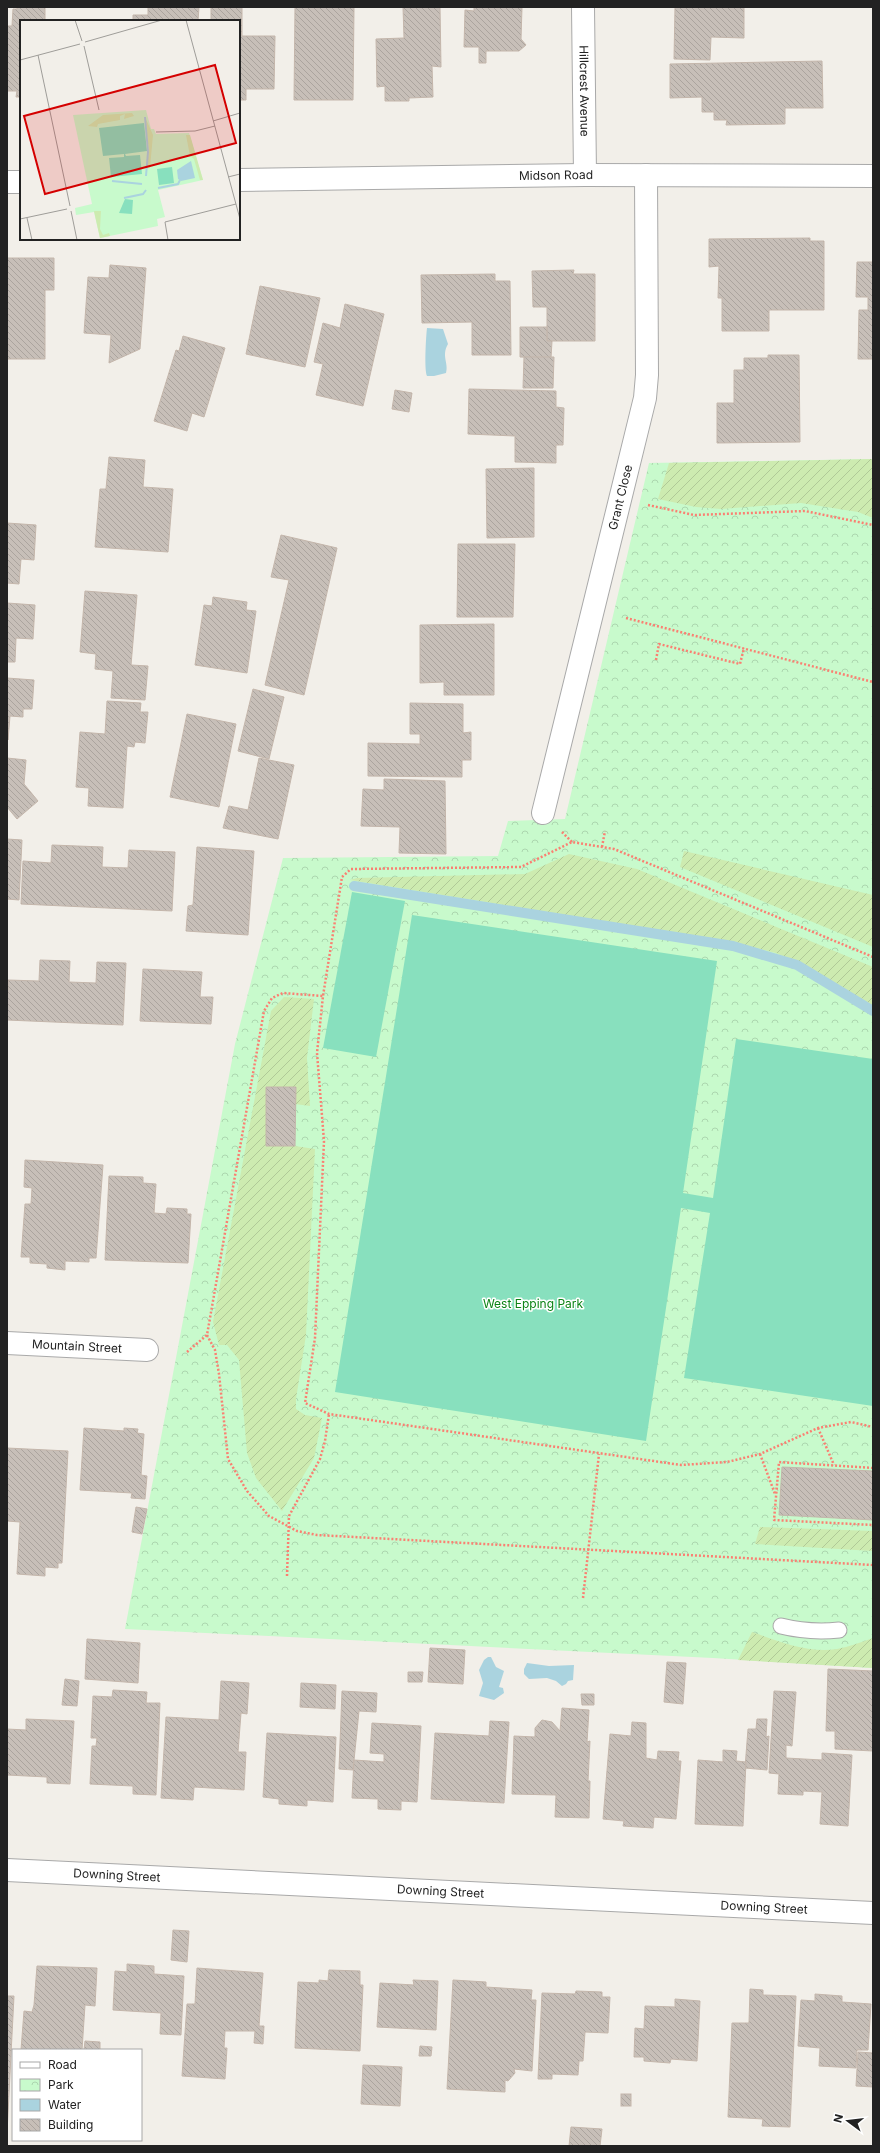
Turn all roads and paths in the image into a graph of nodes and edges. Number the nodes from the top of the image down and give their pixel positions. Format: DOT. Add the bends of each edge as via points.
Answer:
graph roads {
  1 [pos="583,7"];
  2 [pos="584,175"];
  3 [pos="646,175"];
  4 [pos="873,176"];
  5 [pos="240,180"];
  6 [pos="7,182"];
  7 [pos="20,182"];
  8 [pos="654,507"];
  9 [pos="873,524"];
  10 [pos="626,618"];
  11 [pos="744,648"];
  12 [pos="656,660"];
  13 [pos="873,682"];
  14 [pos="543,813"];
  15 [pos="605,831"];
  16 [pos="602,847"];
  17 [pos="873,957"];
  18 [pos="323,996"];
  19 [pos="207,1335"];
  20 [pos="7,1343"];
  21 [pos="147,1350"];
  22 [pos="187,1352"];
  23 [pos="329,1414"];
  24 [pos="873,1427"];
  25 [pos="818,1428"];
  26 [pos="599,1454"];
  27 [pos="760,1454"];
  28 [pos="834,1465"];
  29 [pos="873,1468"];
  30 [pos="776,1496"];
  31 [pos="873,1525"];
  32 [pos="288,1527"];
  33 [pos="589,1548"];
  34 [pos="873,1565"];
  35 [pos="287,1576"];
  36 [pos="583,1598"];
  37 [pos="781,1626"];
  38 [pos="839,1630"];
  39 [pos="7,1870"];
  40 [pos="873,1913"];
  1 -- 2 [label="street, Hillcrest Avenue"];
  2 -- 3 [label="street, Midson Road"];
  2 -- 5 [label="street, Midson Road"];
  3 -- 4 [label="street, Midson Road"];
  3 -- 14 [label="street, Grant Close" via="645,398"];
  6 -- 7 [label="street"];
  8 -- 9 [label="path" via="694,515 805,510"];
  10 -- 11 [label="path"];
  11 -- 12 [label="path" via="740,664 659,644"];
  11 -- 13 [label="path"];
  15 -- 16 [label="path"];
  16 -- 17 [label="path" via="614,849"];
  16 -- 18 [label="path" via="572,842 521,867 350,869 342,877"];
  18 -- 19 [label="path" via="283,993 272,998 264,1011"];
  18 -- 23 [label="path" via="317,1053 324,1141 315,1338 305,1403"];
  19 -- 22 [label="path"];
  19 -- 32 [label="path" via="215,1350 228,1459 247,1491 269,1516"];
  20 -- 21 [label="street, Mountain Street"];
  23 -- 26 [label="path"];
  23 -- 32 [label="path" via="320,1459 289,1516"];
  24 -- 25 [label="path" via="851,1422"];
  25 -- 27 [label="path"];
  25 -- 28 [label="path"];
  26 -- 27 [label="path" via="681,1465 726,1462"];
  26 -- 33 [label="path"];
  27 -- 30 [label="path"];
  28 -- 29 [label="path"];
  28 -- 30 [label="path" via="779,1462"];
  30 -- 31 [label="path" via="774,1520"];
  32 -- 33 [label="path" via="317,1535"];
  32 -- 35 [label="path"];
  33 -- 34 [label="path"];
  33 -- 36 [label="path"];
  37 -- 38 [label="lane" via="821,1632"];
  39 -- 40 [label="street, Downing Street"];
}
